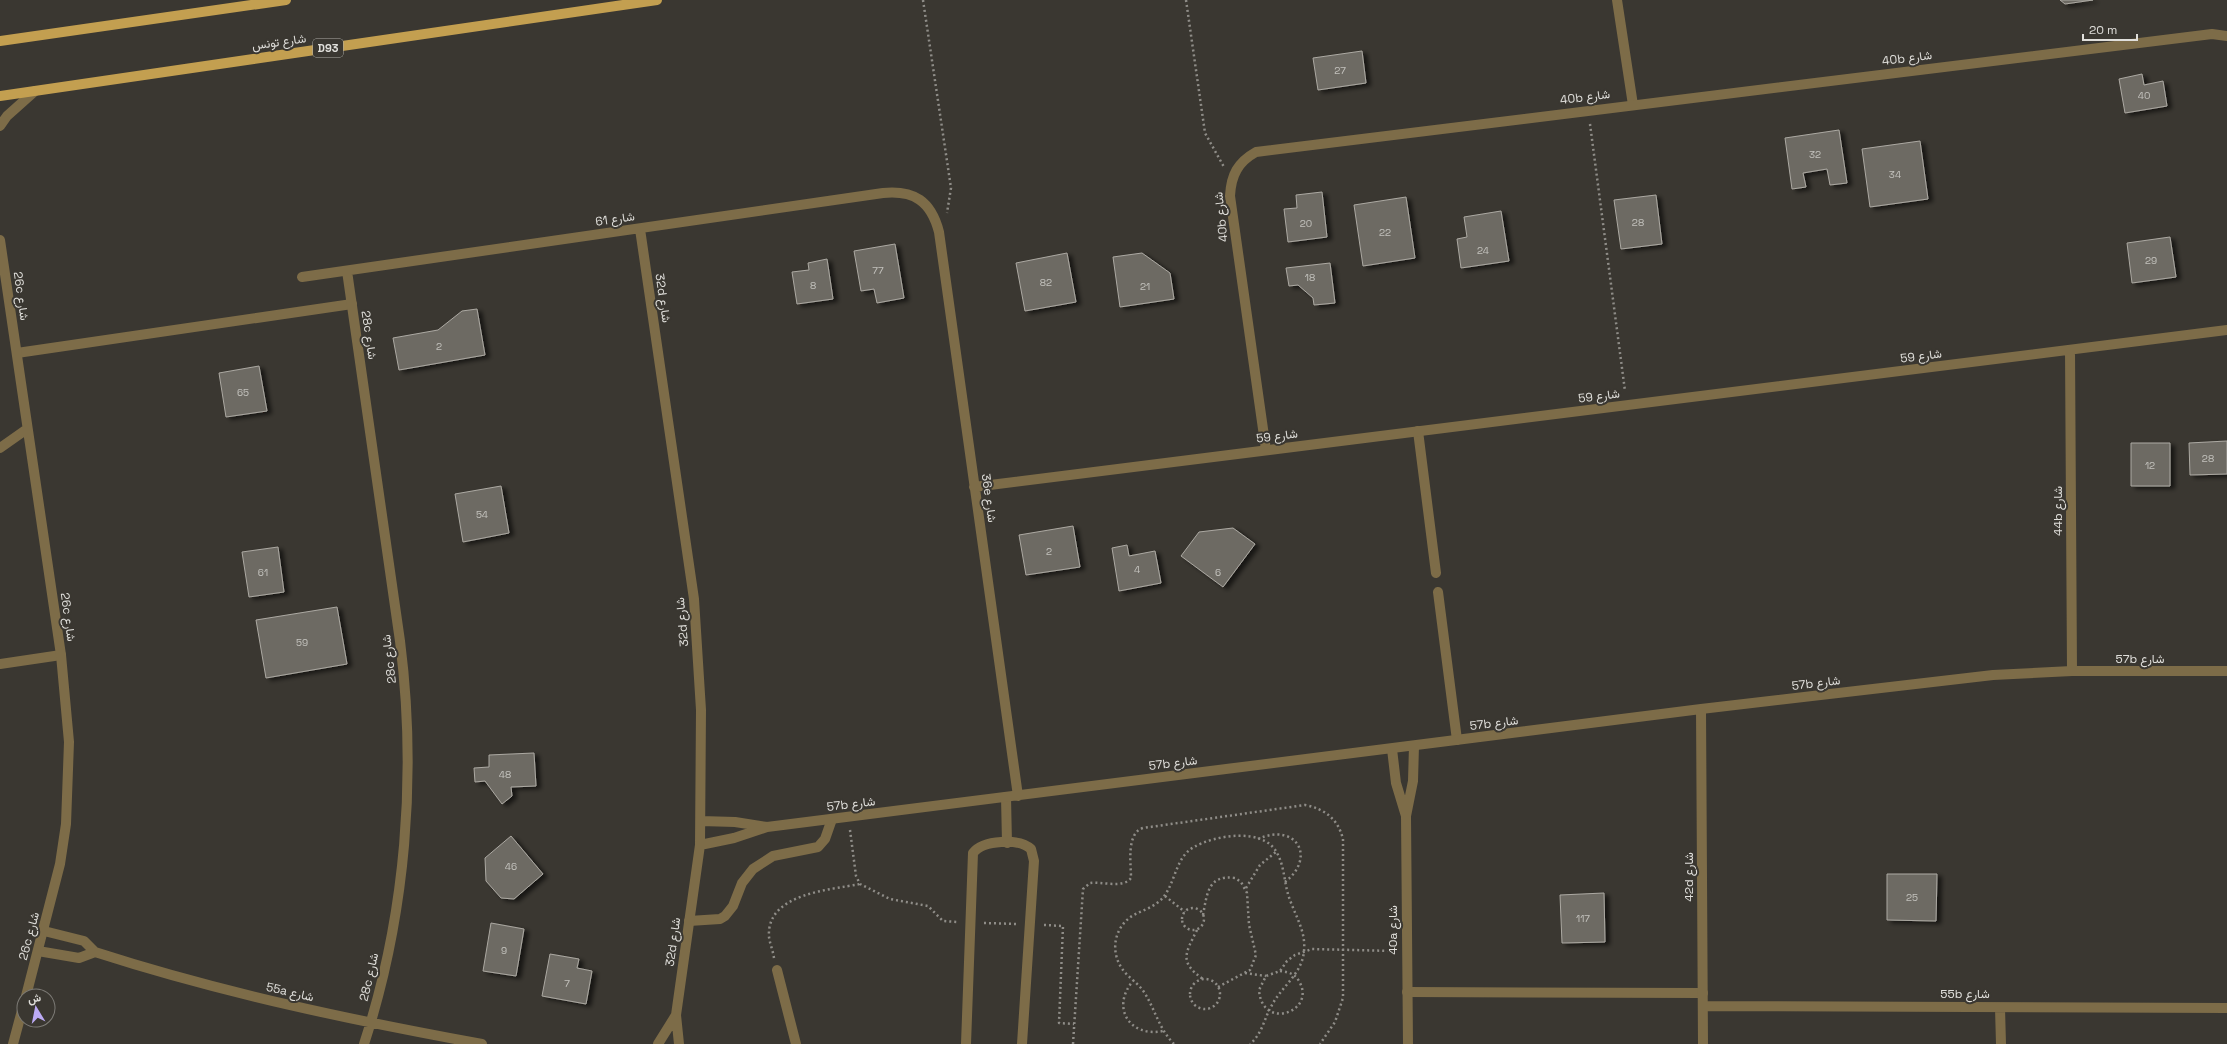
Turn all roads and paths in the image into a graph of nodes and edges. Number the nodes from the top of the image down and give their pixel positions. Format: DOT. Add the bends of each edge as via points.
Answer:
graph roads {
  1 [pos="286,0"];
  2 [pos="657,0"];
  3 [pos="923,0"];
  4 [pos="1186,0"];
  5 [pos="1617,0"];
  6 [pos="2227,36"];
  7 [pos="0,41"];
  8 [pos="35,90"];
  9 [pos="0,96"];
  10 [pos="1634,104"];
  11 [pos="1588,110"];
  12 [pos="0,126"];
  13 [pos="1232,178"];
  14 [pos="929,206"];
  15 [pos="640,229"];
  16 [pos="938,232"];
  17 [pos="0,240"];
  18 [pos="347,271"];
  19 [pos="302,277"];
  20 [pos="352,304"];
  21 [pos="2227,330"];
  22 [pos="2070,350"];
  23 [pos="16,353"];
  24 [pos="1627,406"];
  25 [pos="28,430"];
  26 [pos="1418,431"];
  27 [pos="0,448"];
  28 [pos="1266,450"];
  29 [pos="974,487"];
  30 [pos="1436,573"];
  31 [pos="1438,592"];
  32 [pos="61,655"];
  33 [pos="0,664"];
  34 [pos="2072,671"];
  35 [pos="2227,672"];
  36 [pos="1701,710"];
  37 [pos="1457,740"];
  38 [pos="1414,746"];
  39 [pos="1392,749"];
  40 [pos="1018,796"];
  41 [pos="1006,798"];
  42 [pos="1406,816"];
  43 [pos="832,819"];
  44 [pos="701,821"];
  45 [pos="766,827"];
  46 [pos="1258,839"];
  47 [pos="1007,843"];
  48 [pos="700,845"];
  49 [pos="1277,852"];
  50 [pos="1284,882"];
  51 [pos="860,884"];
  52 [pos="1246,888"];
  53 [pos="1165,896"];
  54 [pos="1185,912"];
  55 [pos="1203,915"];
  56 [pos="689,921"];
  57 [pos="1198,929"];
  58 [pos="44,931"];
  59 [pos="1343,950"];
  60 [pos="38,951"];
  61 [pos="1304,951"];
  62 [pos="1407,951"];
  63 [pos="95,952"];
  64 [pos="777,970"];
  65 [pos="1280,970"];
  66 [pos="1245,973"];
  67 [pos="1266,976"];
  68 [pos="1295,976"];
  69 [pos="1203,979"];
  70 [pos="1134,980"];
  71 [pos="1218,987"];
  72 [pos="28,988"];
  73 [pos="1407,992"];
  74 [pos="1703,994"];
  75 [pos="1703,1006"];
  76 [pos="2000,1008"];
  77 [pos="2227,1008"];
  78 [pos="1269,1011"];
  79 [pos="676,1015"];
  80 [pos="371,1024"];
  81 [pos="17,1028"];
  82 [pos="1163,1030"];
  83 [pos="13,1044"];
  84 [pos="364,1044"];
  85 [pos="482,1044"];
  86 [pos="658,1044"];
  87 [pos="679,1044"];
  88 [pos="796,1044"];
  89 [pos="966,1044"];
  90 [pos="1022,1044"];
  91 [pos="1073,1044"];
  92 [pos="1174,1044"];
  93 [pos="1250,1044"];
  94 [pos="1320,1044"];
  95 [pos="1408,1044"];
  96 [pos="1703,1044"];
  97 [pos="2001,1044"];
  1 -- 7 [label="main road"];
  2 -- 8 [label="main road, شارع تونس / D93"];
  3 -- 16 [label="path" via="951,188 948,210"];
  4 -- 13 [label="path" via="1205,133 1221,164"];
  5 -- 10 [label="street"];
  6 -- 10 [label="street, 40b شارع" via="2204,35"];
  8 -- 9 [label="main road, شارع تونس / D93"];
  8 -- 12 [label="street"];
  10 -- 11 [label="street, 40b شارع"];
  11 -- 13 [label="street, 40b شارع" via="1265,150 1256,152 1241,162"];
  11 -- 24 [label="path"];
  13 -- 28 [label="street, 40b شارع" via="1230,196"];
  14 -- 15 [label="street, شارع 61" via="912,196 893,192"];
  14 -- 16 [label="street, 36e شارع"];
  15 -- 18 [label="street, شارع 61"];
  15 -- 44 [label="street, 32d شارع" via="694,599 701,710"];
  16 -- 29 [label="street, 36e شارع"];
  17 -- 23 [label="street, 26c شارع"];
  18 -- 19 [label="street, شارع 61"];
  18 -- 20 [label="street, 28c شارع"];
  20 -- 23 [label="street"];
  20 -- 80 [label="street, 28c شارع" via="400,641 408,738 406,818 401,869 388,955"];
  21 -- 22 [label="street, شارع 59"];
  22 -- 24 [label="street, شارع 59"];
  22 -- 34 [label="street, 44b شارع"];
  23 -- 25 [label="street, 26c شارع"];
  24 -- 26 [label="street, شارع 59"];
  25 -- 27 [label="street"];
  25 -- 32 [label="street, 26c شارع"];
  26 -- 28 [label="street, شارع 59"];
  26 -- 30 [label="street"];
  28 -- 29 [label="street, شارع 59"];
  29 -- 40 [label="street, 36e شارع"];
  31 -- 37 [label="street"];
  32 -- 33 [label="street"];
  32 -- 58 [label="street, 26c شارع" via="67,701 69,783 60,864"];
  34 -- 35 [label="street, 57b شارع"];
  34 -- 36 [label="street, 57b شارع" via="1993,675"];
  36 -- 37 [label="street, 57b شارع"];
  36 -- 74 [label="street, 42d شارع"];
  37 -- 38 [label="street, 57b شارع"];
  38 -- 39 [label="street, 57b شارع"];
  38 -- 42 [label="street, 40a شارع" via="1413,781"];
  39 -- 40 [label="street, 57b شارع"];
  39 -- 42 [label="street, 40a شارع" via="1396,783"];
  40 -- 41 [label="street, 57b شارع"];
  41 -- 43 [label="street, 57b شارع"];
  41 -- 47 [label="street"];
  42 -- 62 [label="street, 40a شارع"];
  43 -- 45 [label="street, 57b شارع"];
  43 -- 56 [label="street" via="825,839 818,847 773,856 753,869 742,883 733,906 725,916 720,919"];
  44 -- 45 [label="street, 57b شارع" via="735,822"];
  44 -- 48 [label="street, 32d شارع"];
  45 -- 48 [label="street, 57b شارع" via="734,838"];
  46 -- 49 [label="path"];
  46 -- 50 [label="path" via="1272,834 1286,835 1300,847 1298,867"];
  46 -- 53 [label="path" via="1236,835 1224,836 1193,847 1180,863"];
  47 -- 89 [label="street" via="983,844 977,848 971,860"];
  47 -- 90 [label="street" via="1026,844 1031,849 1034,861"];
  48 -- 56 [label="street, 32d شارع"];
  49 -- 50 [label="path"];
  49 -- 52 [label="path" via="1260,865"];
  50 -- 61 [label="path" via="1301,924"];
  51 -- 64 [label="path" via="796,898 781,908 772,922 769,937"];
  52 -- 55 [label="path" via="1235,878 1220,878 1209,888"];
  52 -- 66 [label="path" via="1249,925 1256,955 1253,966"];
  53 -- 54 [label="path"];
  53 -- 70 [label="path" via="1153,906 1129,918 1120,927 1115,938 1117,962"];
  54 -- 55 [label="path" via="1194,909"];
  54 -- 57 [label="path" via="1183,924 1192,930"];
  55 -- 57 [label="path" via="1204,920"];
  56 -- 79 [label="street, 32d شارع"];
  57 -- 69 [label="path" via="1187,948 1186,960 1191,970"];
  58 -- 60 [label="street, 26c شارع"];
  58 -- 63 [label="street, 55a شارع" via="84,941"];
  59 -- 61 [label="path"];
  59 -- 62 [label="path"];
  59 -- 91 [label="path" via="1343,839 1340,828 1326,812 1305,805 1140,829 1133,837 1129,881 1122,884 1090,883 1083,889"];
  59 -- 94 [label="path" via="1343,998 1334,1022"];
  60 -- 63 [label="street" via="79,958"];
  60 -- 72 [label="street, 26c شارع"];
  61 -- 65 [label="path" via="1287,961"];
  61 -- 68 [label="path"];
  62 -- 73 [label="street, 40a شارع"];
  63 -- 80 [label="street, 55a شارع" via="202,984"];
  64 -- 88 [label="street"];
  65 -- 67 [label="path"];
  65 -- 68 [label="path"];
  66 -- 67 [label="path"];
  66 -- 71 [label="path"];
  67 -- 78 [label="path" via="1261,983 1260,998"];
  68 -- 78 [label="path" via="1278,995"];
  68 -- 78 [label="path" via="1302,988 1300,1002 1296,1008 1283,1014"];
  69 -- 71 [label="path" via="1214,982"];
  69 -- 71 [label="path" via="1193,985 1191,990 1192,1001 1196,1006 1207,1008 1217,1003 1220,992"];
  70 -- 82 [label="path" via="1147,998"];
  70 -- 82 [label="path" via="1124,996 1125,1014 1136,1028 1145,1032"];
  73 -- 74 [label="street"];
  73 -- 95 [label="street, 40a شارع"];
  74 -- 75 [label="street, 42d شارع"];
  75 -- 76 [label="street, 55b شارع"];
  75 -- 96 [label="street, 42d شارع"];
  76 -- 77 [label="street, 55b شارع"];
  76 -- 97 [label="street"];
  78 -- 93 [label="path" via="1259,1034"];
  79 -- 86 [label="street, 32d شارع"];
  79 -- 87 [label="street, 32d شارع"];
  80 -- 84 [label="street, 28c شارع"];
  80 -- 85 [label="street, 55a شارع"];
  81 -- 83 [label="street"];
  82 -- 92 [label="path"];
}
